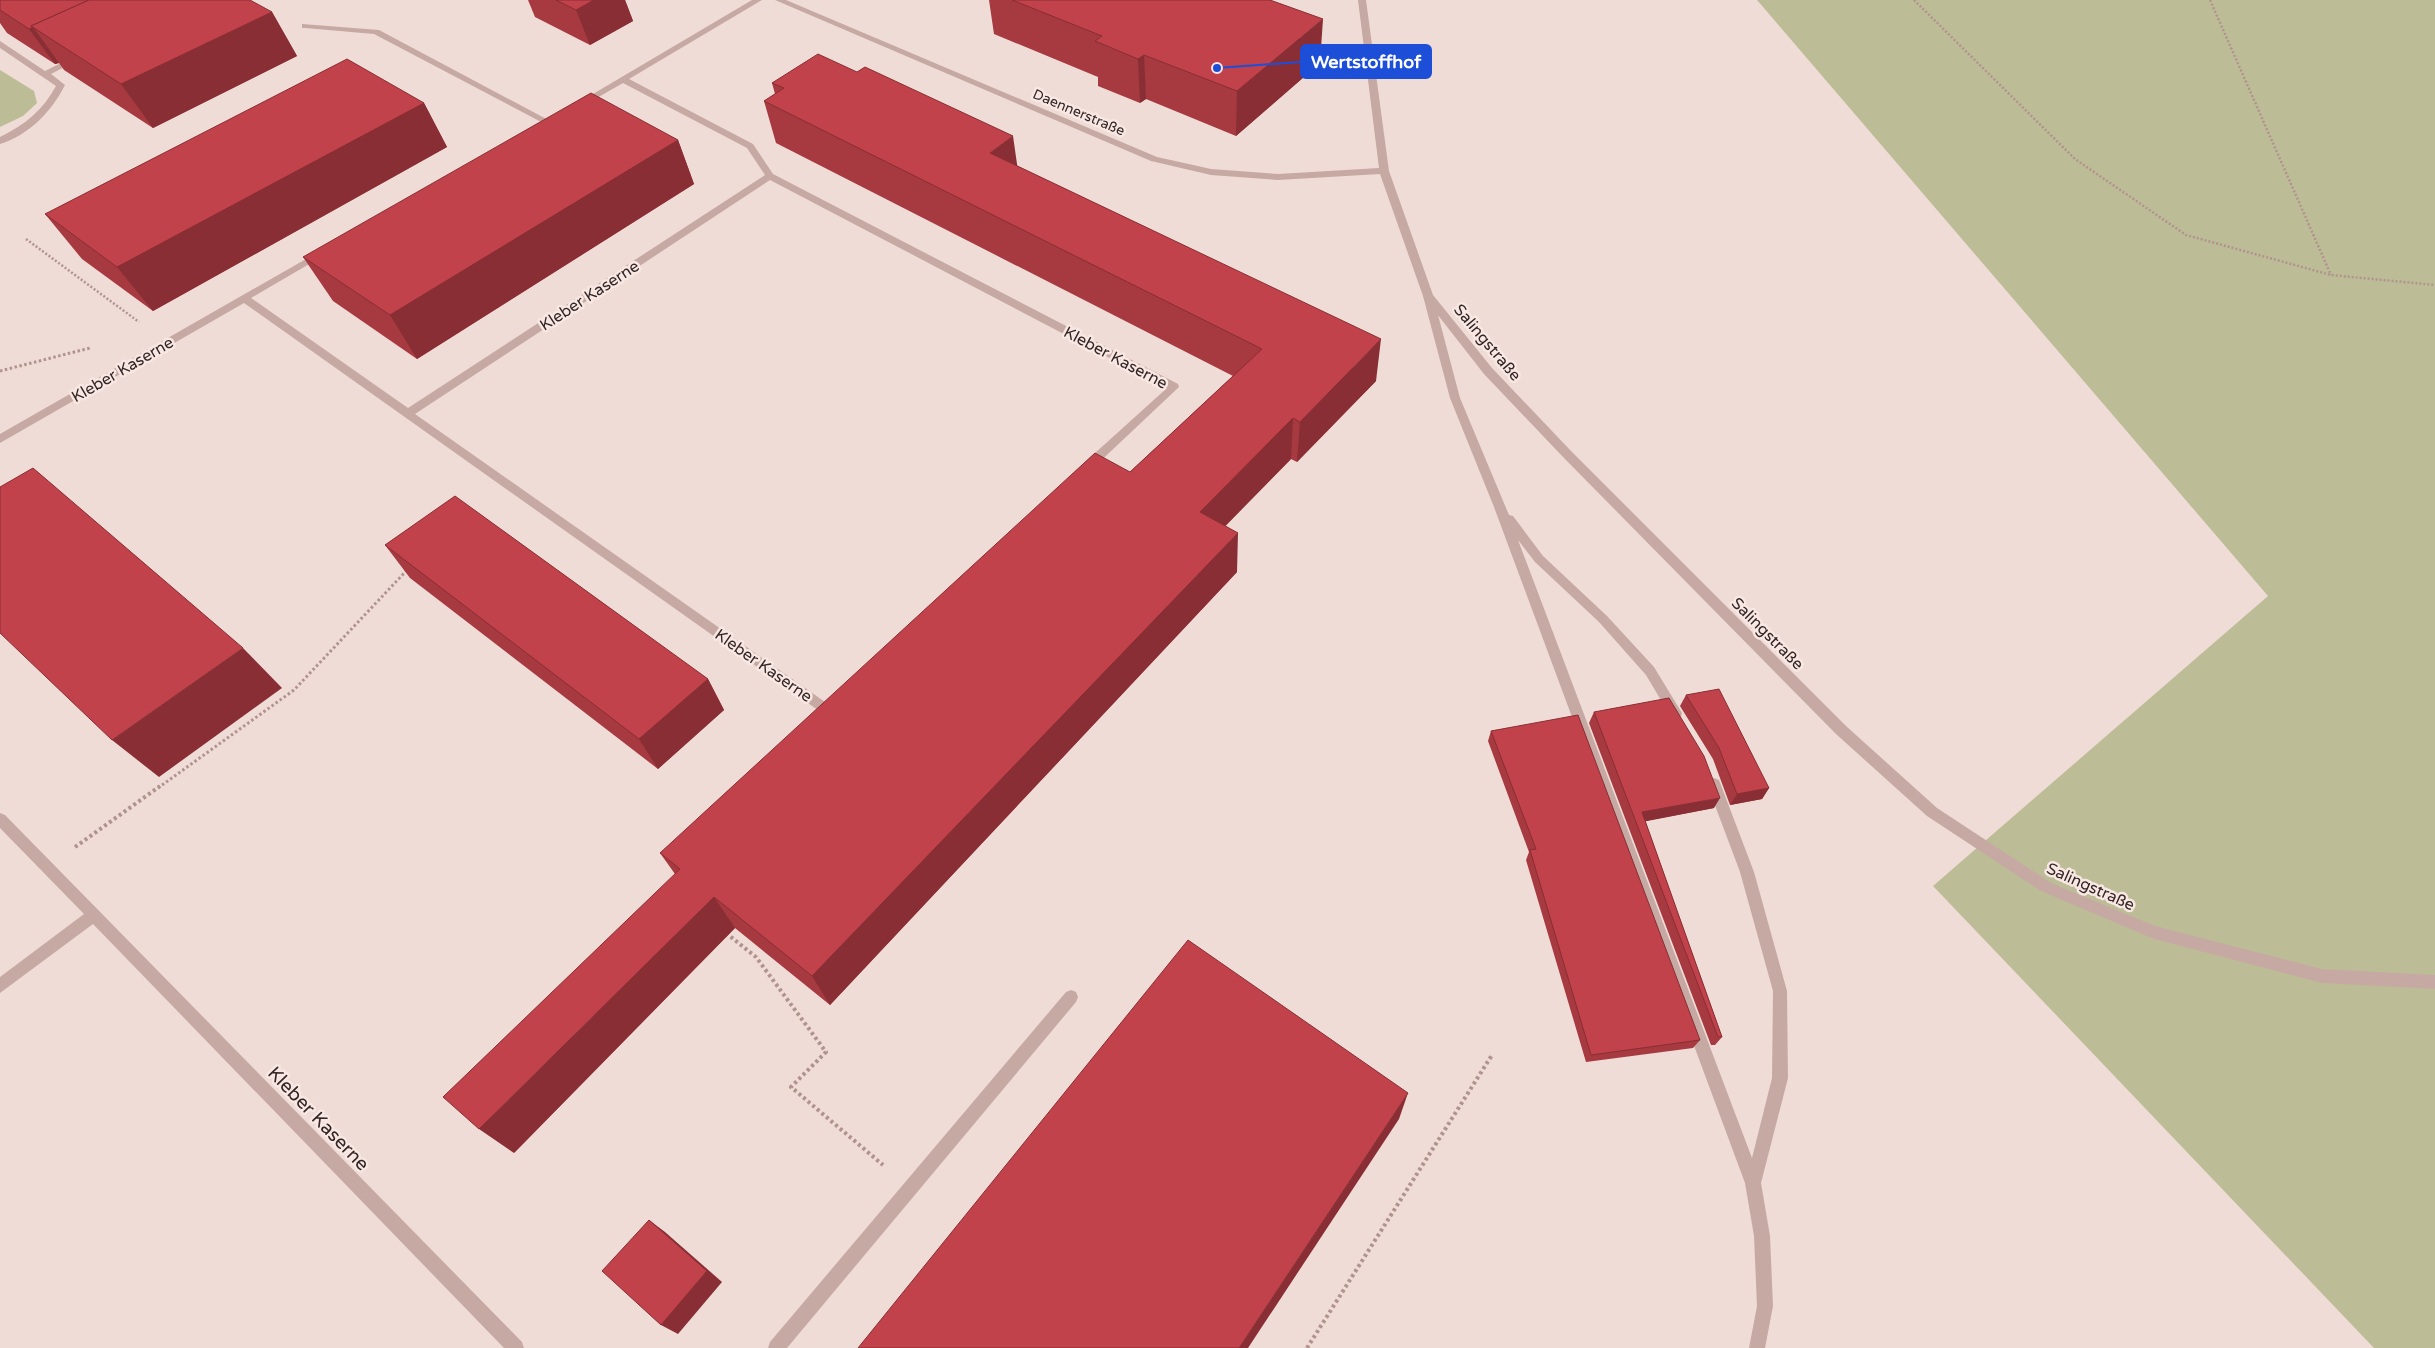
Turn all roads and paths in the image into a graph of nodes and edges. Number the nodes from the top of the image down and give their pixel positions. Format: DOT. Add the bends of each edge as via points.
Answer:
graph roads {
  1 [pos="758,0"];
  2 [pos="779,0"];
  3 [pos="1362,0"];
  4 [pos="1914,0"];
  5 [pos="2210,0"];
  6 [pos="305,26"];
  7 [pos="0,44"];
  8 [pos="80,57"];
  9 [pos="45,74"];
  10 [pos="622,79"];
  11 [pos="571,109"];
  12 [pos="547,122"];
  13 [pos="0,141"];
  14 [pos="1384,171"];
  15 [pos="770,176"];
  16 [pos="26,239"];
  17 [pos="328,249"];
  18 [pos="2331,275"];
  19 [pos="2435,285"];
  20 [pos="1428,296"];
  21 [pos="244,298"];
  22 [pos="160,346"];
  23 [pos="96,347"];
  24 [pos="0,372"];
  25 [pos="408,414"];
  26 [pos="0,439"];
  27 [pos="1082,472"];
  28 [pos="1500,507"];
  29 [pos="412,565"];
  30 [pos="840,696"];
  31 [pos="1681,721"];
  32 [pos="1709,773"];
  33 [pos="0,819"];
  34 [pos="48,866"];
  35 [pos="94,915"];
  36 [pos="719,927"];
  37 [pos="2435,982"];
  38 [pos="0,986"];
  39 [pos="1071,998"];
  40 [pos="1492,1055"];
  41 [pos="1753,1183"];
  42 [pos="910,1188"];
  43 [pos="516,1348"];
  44 [pos="776,1348"];
  45 [pos="1307,1348"];
  46 [pos="1757,1348"];
  1 -- 10 [label="street"];
  2 -- 14 [label="street, Daennerstraße" via="1154,158 1211,172 1278,177"];
  3 -- 14 [label="street, Salingstraße"];
  4 -- 18 [label="path" via="2075,159 2186,235"];
  5 -- 18 [label="path"];
  6 -- 12 [label="street" via="376,32"];
  7 -- 9 [label="street"];
  8 -- 9 [label="street"];
  9 -- 13 [label="street" via="61,85 51,105 21,131"];
  10 -- 11 [label="street"];
  10 -- 15 [label="street, Kleber Kaserne" via="750,146"];
  14 -- 20 [label="street, Salingstraße"];
  15 -- 25 [label="street, Kleber Kaserne"];
  15 -- 27 [label="street, Kleber Kaserne" via="1174,386"];
  16 -- 22 [label="path" via="147,328"];
  17 -- 21 [label="street, Kleber Kaserne"];
  18 -- 19 [label="path"];
  20 -- 28 [label="street" via="1455,398"];
  20 -- 37 [label="street, Salingstraße" via="1488,370 1567,454 1841,730 1932,812 2046,887 2154,932 2322,976"];
  21 -- 22 [label="street, Kleber Kaserne"];
  21 -- 25 [label="street, Kleber Kaserne"];
  22 -- 26 [label="street, Kleber Kaserne"];
  23 -- 24 [label="path"];
  25 -- 30 [label="street, Kleber Kaserne" via="826,709"];
  28 -- 31 [label="street" via="1539,559 1603,618 1650,671"];
  28 -- 41 [label="street"];
  29 -- 34 [label="path" via="294,690"];
  32 -- 41 [label="street" via="1747,872 1780,991 1780,1078"];
  33 -- 34 [label="street, Kleber Kaserne"];
  34 -- 35 [label="street, Kleber Kaserne"];
  35 -- 38 [label="street"];
  35 -- 43 [label="street, Kleber Kaserne"];
  36 -- 42 [label="path" via="756,957 826,1052 791,1087"];
  39 -- 42 [label="street"];
  40 -- 45 [label="path"];
  41 -- 46 [label="street" via="1762,1236 1765,1306"];
  42 -- 44 [label="street"];
}
